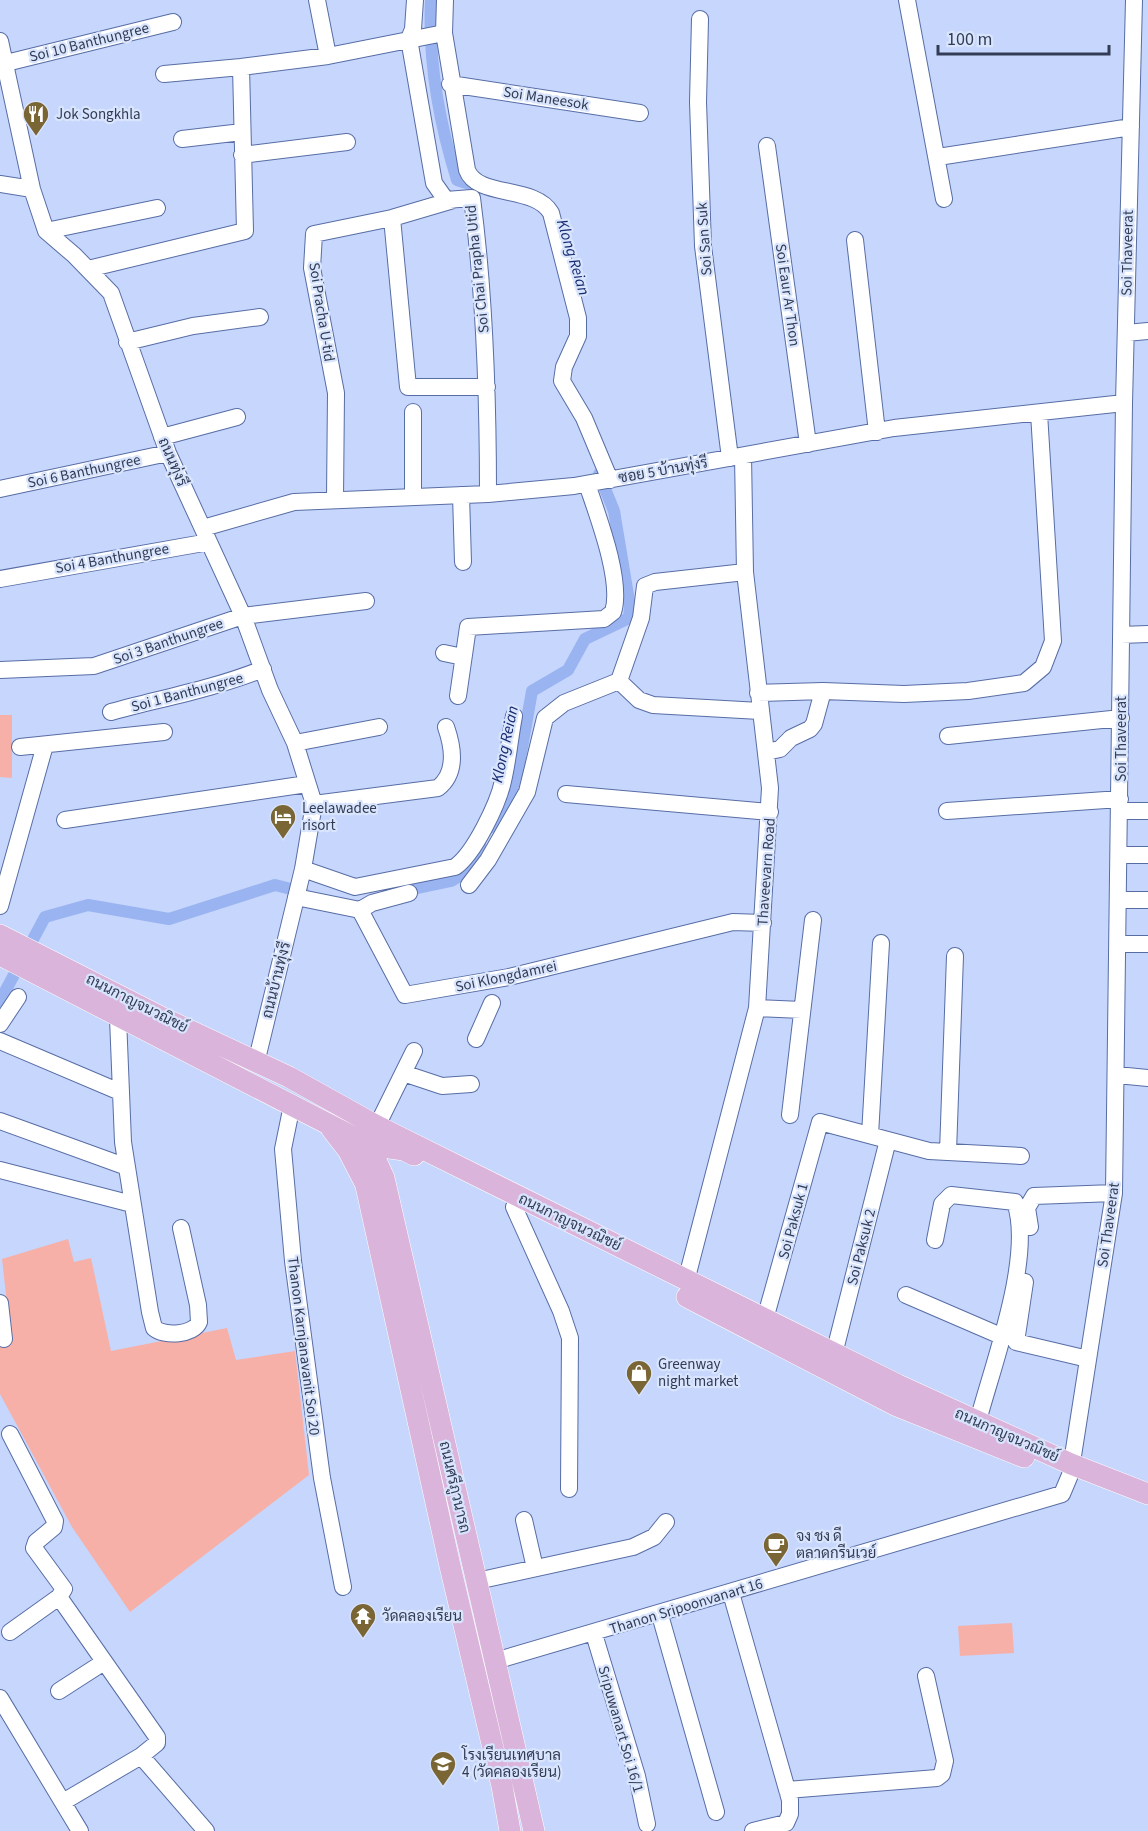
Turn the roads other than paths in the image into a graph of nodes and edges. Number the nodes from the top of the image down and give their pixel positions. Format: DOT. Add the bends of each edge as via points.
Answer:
graph roads {
  1 [pos="318,0"];
  2 [pos="415,0"];
  3 [pos="445,0"];
  4 [pos="907,0"];
  5 [pos="1134,0"];
  6 [pos="700,19"];
  7 [pos="172,22"];
  8 [pos="437,34"];
  9 [pos="409,39"];
  10 [pos="0,41"];
  11 [pos="328,56"];
  12 [pos="6,63"];
  13 [pos="241,67"];
  14 [pos="164,74"];
  15 [pos="450,84"];
  16 [pos="640,113"];
  17 [pos="1131,127"];
  18 [pos="242,132"];
  19 [pos="182,139"];
  20 [pos="347,142"];
  21 [pos="767,146"];
  22 [pos="242,155"];
  23 [pos="938,157"];
  24 [pos="0,184"];
  25 [pos="32,189"];
  26 [pos="944,199"];
  27 [pos="453,200"];
  28 [pos="157,208"];
  29 [pos="392,218"];
  30 [pos="46,231"];
  31 [pos="855,240"];
  32 [pos="88,269"];
  33 [pos="260,317"];
  34 [pos="1148,331"];
  35 [pos="1126,333"];
  36 [pos="127,342"];
  37 [pos="487,387"];
  38 [pos="1124,403"];
  39 [pos="413,412"];
  40 [pos="1039,413"];
  41 [pos="237,417"];
  42 [pos="877,432"];
  43 [pos="162,437"];
  44 [pos="808,444"];
  45 [pos="168,453"];
  46 [pos="736,457"];
  47 [pos="610,480"];
  48 [pos="587,484"];
  49 [pos="0,489"];
  50 [pos="488,494"];
  51 [pos="461,495"];
  52 [pos="413,497"];
  53 [pos="335,498"];
  54 [pos="206,535"];
  55 [pos="463,562"];
  56 [pos="745,572"];
  57 [pos="8,577"];
  58 [pos="366,602"];
  59 [pos="243,616"];
  60 [pos="1148,634"];
  61 [pos="1121,635"];
  62 [pos="444,653"];
  63 [pos="463,657"];
  64 [pos="263,669"];
  65 [pos="0,670"];
  66 [pos="619,681"];
  67 [pos="823,691"];
  68 [pos="758,693"];
  69 [pos="458,696"];
  70 [pos="760,711"];
  71 [pos="111,712"];
  72 [pos="514,716"];
  73 [pos="1121,718"];
  74 [pos="379,727"];
  75 [pos="446,727"];
  76 [pos="164,732"];
  77 [pos="948,736"];
  78 [pos="295,743"];
  79 [pos="45,745"];
  80 [pos="20,747"];
  81 [pos="766,752"];
  82 [pos="307,784"];
  83 [pos="516,786"];
  84 [pos="566,794"];
  85 [pos="314,804"];
  86 [pos="1120,805"];
  87 [pos="947,811"];
  88 [pos="1148,811"];
  89 [pos="770,812"];
  90 [pos="64,820"];
  91 [pos="1120,855"];
  92 [pos="1148,855"];
  93 [pos="302,875"];
  94 [pos="469,885"];
  95 [pos="409,893"];
  96 [pos="296,897"];
  97 [pos="1119,900"];
  98 [pos="1148,900"];
  99 [pos="0,906"];
  100 [pos="360,910"];
  101 [pos="813,920"];
  102 [pos="763,923"];
  103 [pos="2,942"];
  104 [pos="881,943"];
  105 [pos="1119,944"];
  106 [pos="1148,944"];
  107 [pos="956,956"];
  108 [pos="45,968"];
  109 [pos="18,997"];
  110 [pos="492,1004"];
  111 [pos="757,1008"];
  112 [pos="802,1010"];
  113 [pos="118,1018"];
  114 [pos="0,1024"];
  115 [pos="476,1039"];
  116 [pos="0,1041"];
  117 [pos="414,1051"];
  118 [pos="256,1063"];
  119 [pos="403,1073"];
  120 [pos="1117,1075"];
  121 [pos="1148,1078"];
  122 [pos="471,1084"];
  123 [pos="120,1092"];
  124 [pos="292,1105"];
  125 [pos="341,1106"];
  126 [pos="790,1115"];
  127 [pos="0,1121"];
  128 [pos="326,1122"];
  129 [pos="372,1135"];
  130 [pos="870,1135"];
  131 [pos="888,1140"];
  132 [pos="408,1147"];
  133 [pos="948,1152"];
  134 [pos="1021,1156"];
  135 [pos="126,1167"];
  136 [pos="0,1170"];
  137 [pos="375,1182"];
  138 [pos="1114,1193"];
  139 [pos="132,1204"];
  140 [pos="514,1208"];
  141 [pos="181,1228"];
  142 [pos="935,1240"];
  143 [pos="686,1281"];
  144 [pos="906,1294"];
  145 [pos="0,1303"];
  146 [pos="765,1319"];
  147 [pos="1001,1336"];
  148 [pos="4,1339"];
  149 [pos="834,1354"];
  150 [pos="1088,1359"];
  151 [pos="978,1422"];
  152 [pos="10,1434"];
  153 [pos="1070,1469"];
  154 [pos="569,1489"];
  155 [pos="1148,1494"];
  156 [pos="1148,1508"];
  157 [pos="524,1520"];
  158 [pos="666,1522"];
  159 [pos="466,1534"];
  160 [pos="445,1538"];
  161 [pos="535,1568"];
  162 [pos="477,1581"];
  163 [pos="343,1587"];
  164 [pos="731,1593"];
  165 [pos="59,1597"];
  166 [pos="660,1615"];
  167 [pos="10,1632"];
  168 [pos="594,1634"];
  169 [pos="495,1661"];
  170 [pos="104,1662"];
  171 [pos="926,1676"];
  172 [pos="59,1691"];
  173 [pos="0,1698"];
  174 [pos="141,1756"];
  175 [pos="787,1790"];
  176 [pos="63,1802"];
  177 [pos="716,1812"];
  178 [pos="647,1824"];
  179 [pos="80,1831"];
  180 [pos="205,1831"];
  181 [pos="510,1831"];
  182 [pos="534,1831"];
  183 [pos="753,1831"];
  1 -- 11 [label="street"];
  2 -- 9 [label="street"];
  3 -- 8 [label="street"];
  4 -- 23 [label="street"];
  5 -- 17 [label="street, Soi Thaveerat"];
  6 -- 46 [label="street, Soi San Suk" via="702,246"];
  7 -- 12 [label="street, Soi 10 Banthungree"];
  8 -- 9 [label="street"];
  8 -- 15 [label="street"];
  9 -- 11 [label="street"];
  9 -- 27 [label="street, Soi Chai Prapha Utid" via="434,183 446,200"];
  10 -- 12 [label="street, ถนนทุ่งรี"];
  11 -- 13 [label="street"];
  12 -- 25 [label="street, ถนนทุ่งรี"];
  13 -- 14 [label="street"];
  13 -- 18 [label="street"];
  15 -- 16 [label="street, Soi Maneesok"];
  15 -- 47 [label="street" via="470,178 548,208 577,304 579,327 562,381 584,418"];
  17 -- 23 [label="street"];
  17 -- 35 [label="street, Soi Thaveerat"];
  18 -- 19 [label="street"];
  18 -- 22 [label="street"];
  20 -- 22 [label="street"];
  21 -- 44 [label="street, Soi Eaur Ar Thon"];
  22 -- 32 [label="street" via="245,231"];
  23 -- 26 [label="street"];
  24 -- 25 [label="street"];
  25 -- 30 [label="street, ถนนทุ่งรี"];
  27 -- 29 [label="street, Soi Pracha U-tid"];
  27 -- 37 [label="street, Soi Chai Prapha Utid" via="472,198"];
  28 -- 30 [label="street"];
  29 -- 37 [label="street" via="408,387"];
  29 -- 53 [label="street, Soi Pracha U-tid" via="314,234 312,268 336,393"];
  30 -- 32 [label="street, ถนนทุ่งรี"];
  31 -- 42 [label="street"];
  32 -- 36 [label="street, ถนนทุ่งรี" via="111,293"];
  33 -- 36 [label="street" via="193,326"];
  34 -- 35 [label="street"];
  35 -- 38 [label="street, Soi Thaveerat"];
  36 -- 43 [label="street, ถนนทุ่งรี"];
  37 -- 50 [label="street, Soi Chai Prapha Utid"];
  38 -- 40 [label="street, ซอย 5 บ้านทุ่งรี"];
  38 -- 61 [label="street, Soi Thaveerat"];
  39 -- 52 [label="street"];
  40 -- 42 [label="street, ซอย 5 บ้านทุ่งรี"];
  40 -- 67 [label="street" via="1053,641 1042,667 1024,683 968,691"];
  41 -- 43 [label="street"];
  42 -- 44 [label="street, ซอย 5 บ้านทุ่งรี"];
  43 -- 45 [label="street, ถนนทุ่งรี"];
  44 -- 46 [label="street, ซอย 5 บ้านทุ่งรี"];
  45 -- 49 [label="street, Soi 6 Banthungree"];
  45 -- 54 [label="street, ถนนทุ่งรี"];
  46 -- 47 [label="street, ซอย 5 บ้านทุ่งรี"];
  46 -- 56 [label="street, Thaveevarn Road"];
  47 -- 48 [label="street, ซอย 5 บ้านทุ่งรี"];
  48 -- 50 [label="street, ซอย 5 บ้านทุ่งรี"];
  48 -- 63 [label="street" via="607,543 614,594 612,613 604,619 468,627"];
  50 -- 51 [label="street, ซอย 5 บ้านทุ่งรี"];
  51 -- 52 [label="street, ซอย 5 บ้านทุ่งรี"];
  51 -- 55 [label="street"];
  52 -- 53 [label="street, ซอย 5 บ้านทุ่งรี"];
  53 -- 54 [label="street, ซอย 5 บ้านทุ่งรี" via="294,502"];
  54 -- 57 [label="street, Soi 4 Banthungree"];
  54 -- 59 [label="street, ถนนทุ่งรี"];
  56 -- 66 [label="street" via="645,586 641,618"];
  56 -- 68 [label="street, Thaveevarn Road"];
  58 -- 59 [label="street, Soi 3 Banthungree"];
  59 -- 64 [label="street, ถนนทุ่งรี"];
  59 -- 65 [label="street, Soi 3 Banthungree" via="94,666"];
  60 -- 61 [label="street"];
  61 -- 73 [label="street, Soi Thaveerat"];
  62 -- 63 [label="street"];
  63 -- 69 [label="street"];
  64 -- 71 [label="street, Soi 1 Banthungree" via="229,683"];
  64 -- 78 [label="street, ถนนทุ่งรี"];
  66 -- 70 [label="street" via="639,700 653,705"];
  66 -- 83 [label="street" via="564,703 545,718"];
  67 -- 68 [label="street"];
  67 -- 81 [label="street" via="810,729 791,738 780,749"];
  68 -- 70 [label="street, Thaveevarn Road"];
  70 -- 81 [label="street, Thaveevarn Road"];
  72 -- 83 [label="street"];
  73 -- 77 [label="street"];
  73 -- 86 [label="street, Soi Thaveerat"];
  74 -- 78 [label="street"];
  75 -- 85 [label="street" via="453,755 446,780 438,788"];
  76 -- 79 [label="street"];
  78 -- 82 [label="street, ถนนทุ่งรี"];
  79 -- 80 [label="street"];
  79 -- 99 [label="street"];
  81 -- 89 [label="street, Thaveevarn Road"];
  82 -- 85 [label="street, ถนนทุ่งรี"];
  82 -- 90 [label="street"];
  83 -- 93 [label="street" via="456,867 355,887"];
  83 -- 94 [label="street" via="488,860"];
  84 -- 89 [label="street"];
  85 -- 93 [label="street, ถนนทุ่งรี"];
  86 -- 87 [label="street"];
  86 -- 88 [label="street"];
  86 -- 91 [label="street, Soi Thaveerat"];
  89 -- 102 [label="street, Thaveevarn Road"];
  91 -- 92 [label="street"];
  91 -- 97 [label="street, Soi Thaveerat"];
  93 -- 96 [label="street, ถนนทุ่งรี"];
  95 -- 100 [label="street"];
  96 -- 100 [label="street"];
  96 -- 118 [label="street, ถนนบ้านทุ่งรี"];
  97 -- 98 [label="street"];
  97 -- 105 [label="street, Soi Thaveerat"];
  100 -- 102 [label="street, Soi Klongdamrei" via="405,995 509,977 733,922"];
  101 -- 112 [label="street"];
  102 -- 111 [label="street, Thaveevarn Road"];
  103 -- 108 [label="main road, ถนนกาญจนวณิชย์"];
  104 -- 130 [label="street"];
  105 -- 106 [label="street"];
  105 -- 120 [label="street, Soi Thaveerat"];
  107 -- 133 [label="street"];
  108 -- 113 [label="main road, ถนนกาญจนวณิชย์"];
  108 -- 118 [label="main road, ถนนกาญจนวณิชย์"];
  109 -- 114 [label="street"];
  110 -- 115 [label="street"];
  111 -- 112 [label="street"];
  111 -- 143 [label="street, Thaveevarn Road"];
  112 -- 126 [label="street"];
  113 -- 123 [label="street"];
  113 -- 124 [label="main road, ถนนกาญจนวณิชย์"];
  116 -- 123 [label="street"];
  117 -- 119 [label="street"];
  118 -- 125 [label="main road, ถนนกาญจนวณิชย์"];
  119 -- 122 [label="street" via="442,1086"];
  119 -- 129 [label="street"];
  120 -- 121 [label="street"];
  120 -- 138 [label="street, Soi Thaveerat"];
  123 -- 135 [label="street"];
  124 -- 128 [label="main road, ถนนกาญจนวณิชย์"];
  124 -- 163 [label="street, Thanon Karnjanavanit Soi 20" via="283,1149 305,1367"];
  125 -- 129 [label="main road, ถนนศรีภูวนารถ" via="360,1129"];
  127 -- 135 [label="street"];
  128 -- 129 [label="main road, ถนนกาญจนวณิชย์"];
  128 -- 137 [label="main road"];
  129 -- 132 [label="main road"];
  129 -- 137 [label="main road, ถนนศรีภูวนารถ"];
  130 -- 131 [label="street"];
  130 -- 146 [label="street, Soi Paksuk 1" via="820,1122"];
  131 -- 133 [label="street"];
  131 -- 149 [label="street, Soi Paksuk 2"];
  132 -- 137 [label="main road" via="387,1164"];
  132 -- 140 [label="main road, ถนนกาญจนวณิชย์"];
  132 -- 143 [label="main road, ถนนกาญจนวณิชย์"];
  133 -- 134 [label="street"];
  135 -- 139 [label="street"];
  136 -- 139 [label="street"];
  137 -- 159 [label="main road, ถนนศรีภูวนารถ"];
  137 -- 160 [label="main road, ถนนศรีภูวนารถ"];
  138 -- 150 [label="street, Soi Thaveerat"];
  138 -- 150 [label="street" via="1034,1196 1028,1208 1032,1237 1016,1342"];
  139 -- 141 [label="street" via="152,1322 156,1330 165,1334 195,1329 199,1322"];
  140 -- 153 [label="main road, ถนนกาญจนวณิชย์" via="895,1405"];
  140 -- 154 [label="street" via="570,1338"];
  142 -- 147 [label="street" via="942,1204 951,1195 1015,1202 1021,1236 1017,1277"];
  143 -- 146 [label="main road, ถนนกาญจนวณิชย์"];
  144 -- 147 [label="street"];
  145 -- 148 [label="street"];
  146 -- 149 [label="main road, ถนนกาญจนวณิชย์"];
  147 -- 151 [label="street"];
  149 -- 151 [label="main road, ถนนกาญจนวณิชย์"];
  150 -- 153 [label="street, Soi Thaveerat"];
  151 -- 153 [label="main road, ถนนกาญจนวณิชย์"];
  152 -- 165 [label="street" via="55,1520 54,1527 34,1546 64,1589"];
  153 -- 155 [label="main road, ถนนกาญจนวณิชย์"];
  153 -- 156 [label="main road, ถนนกาญจนวณิชย์"];
  153 -- 164 [label="street, Thanon Sripoonvanart 16" via="1062,1494"];
  157 -- 161 [label="street"];
  158 -- 161 [label="street" via="654,1537 633,1548"];
  159 -- 160 [label="main road"];
  159 -- 162 [label="main road, ถนนศรีภูวนารถ"];
  160 -- 181 [label="main road, ถนนศรีภูวนารถ"];
  161 -- 162 [label="street"];
  162 -- 169 [label="main road, ถนนศรีภูวนารถ"];
  164 -- 166 [label="street, Thanon Sripoonvanart 16"];
  164 -- 175 [label="street"];
  165 -- 167 [label="street"];
  165 -- 170 [label="street"];
  166 -- 168 [label="street, Thanon Sripoonvanart 16"];
  166 -- 177 [label="street"];
  168 -- 169 [label="street, Thanon Sripoonvanart 16"];
  168 -- 178 [label="street, Sripuwanart Soi 16/1" via="637,1776"];
  169 -- 182 [label="main road, ถนนศรีภูวนารถ"];
  170 -- 172 [label="street"];
  170 -- 174 [label="street" via="156,1735 157,1743"];
  171 -- 175 [label="street" via="945,1761 942,1774 937,1778"];
  173 -- 176 [label="street"];
  174 -- 176 [label="street"];
  174 -- 180 [label="street"];
  175 -- 183 [label="street" via="790,1814 786,1823"];
  176 -- 179 [label="street"];
}
